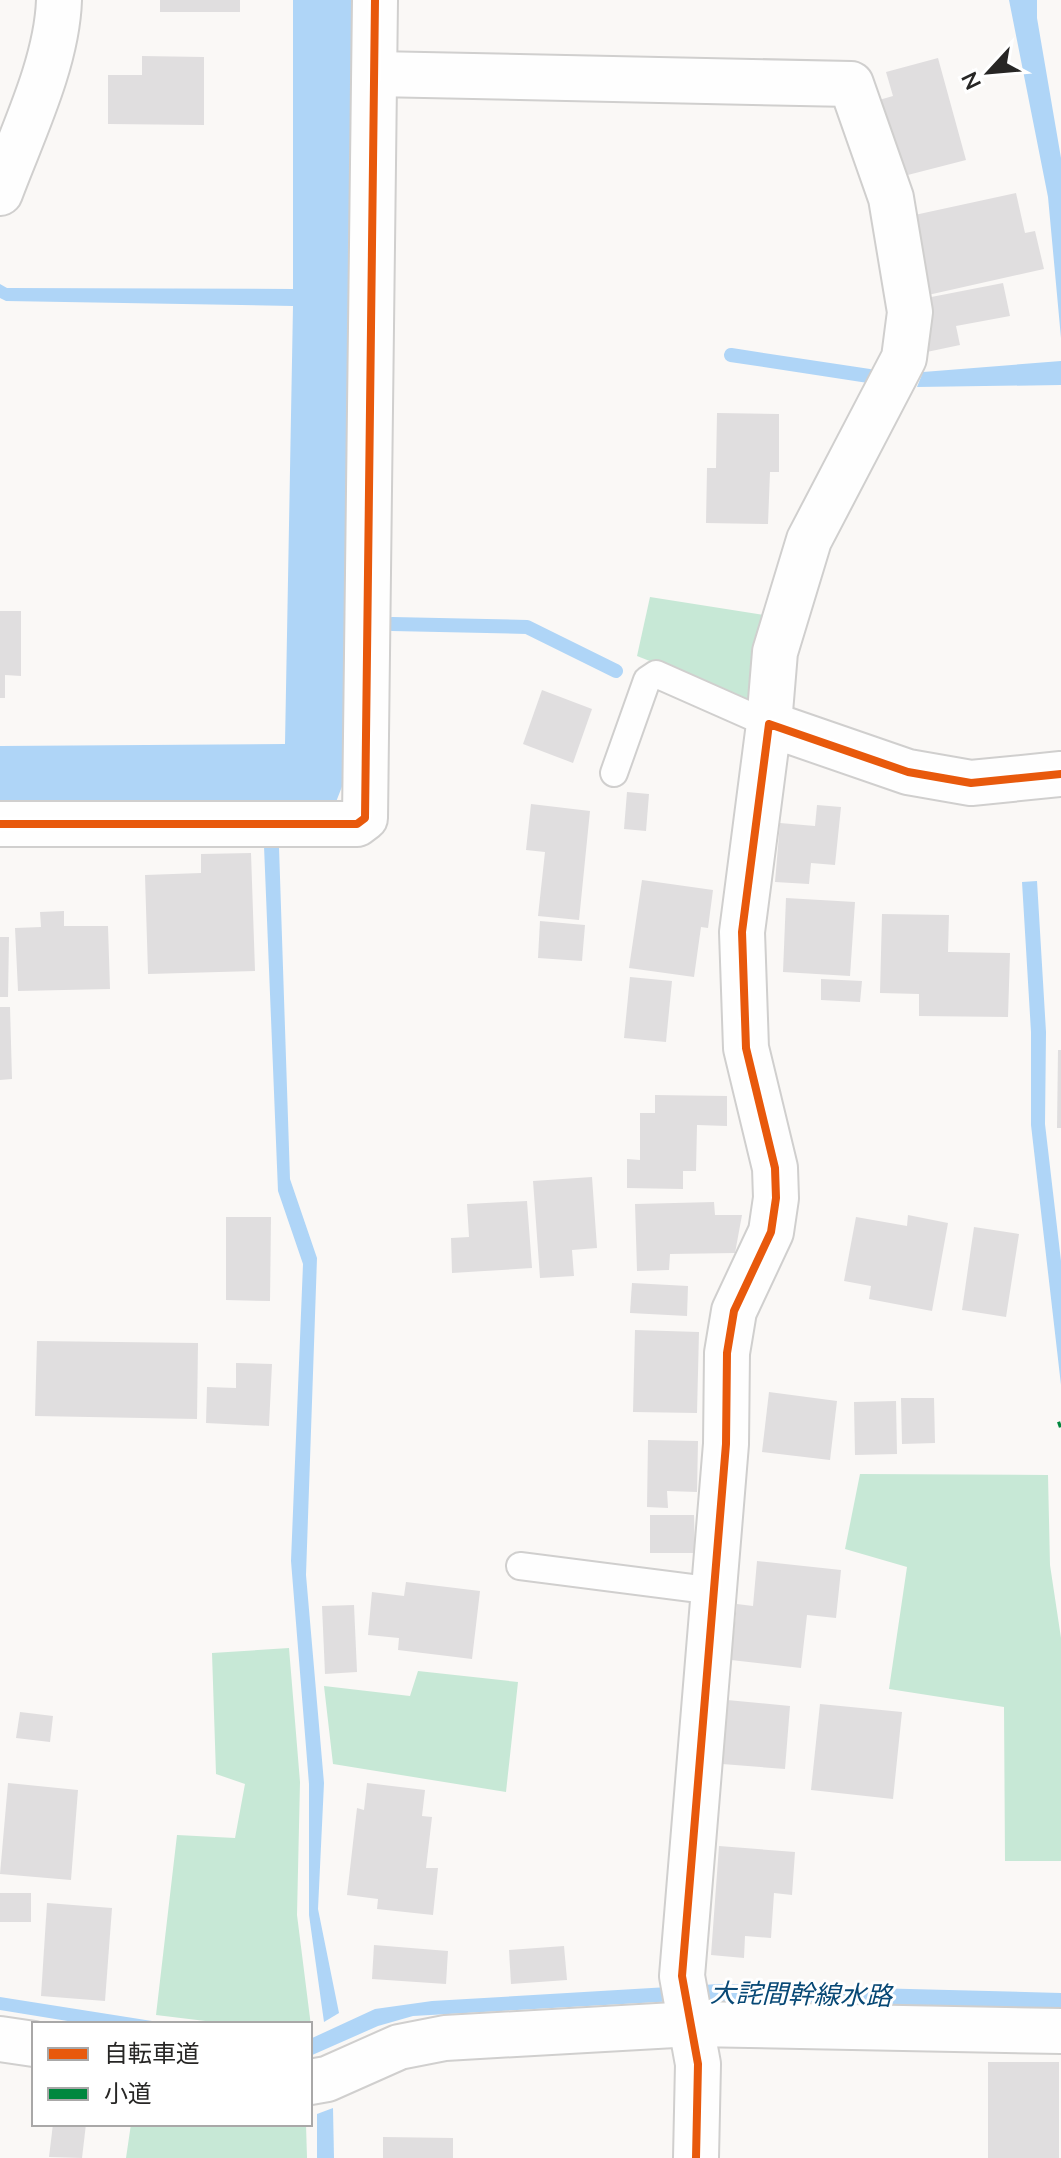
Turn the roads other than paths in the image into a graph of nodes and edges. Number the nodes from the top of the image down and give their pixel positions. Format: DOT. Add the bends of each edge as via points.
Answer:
graph roads {
  1 [pos="59,0"];
  2 [pos="375,0"];
  3 [pos="375,74"];
  4 [pos="0,193"];
  5 [pos="769,724"];
  6 [pos="614,773"];
  7 [pos="1061,774"];
  8 [pos="0,824"];
  9 [pos="520,1566"];
  10 [pos="715,1591"];
  11 [pos="692,2024"];
  12 [pos="1061,2031"];
  13 [pos="0,2039"];
  14 [pos="32,2044"];
  15 [pos="312,2082"];
  16 [pos="696,2158"];
  1 -- 4 [label="street" via="58,27"];
  2 -- 3 [label="street"];
  3 -- 5 [label="street" via="851,84 891,198 910,312 904,358 809,540 775,652"];
  3 -- 8 [label="street" via="365,818 357,824"];
  5 -- 6 [label="lane" via="656,674 647,680"];
  5 -- 7 [label="street" via="908,772 971,783"];
  5 -- 10 [label="street" via="742,932 746,1048 775,1168 776,1198 771,1232 734,1311 727,1353"];
  9 -- 10 [label="lane"];
  10 -- 11 [label="street" via="682,1976"];
  11 -- 12 [label="street"];
  11 -- 15 [label="street" via="445,2038 399,2047"];
  11 -- 16 [label="street" via="698,2064"];
  13 -- 14 [label="street"];
}
